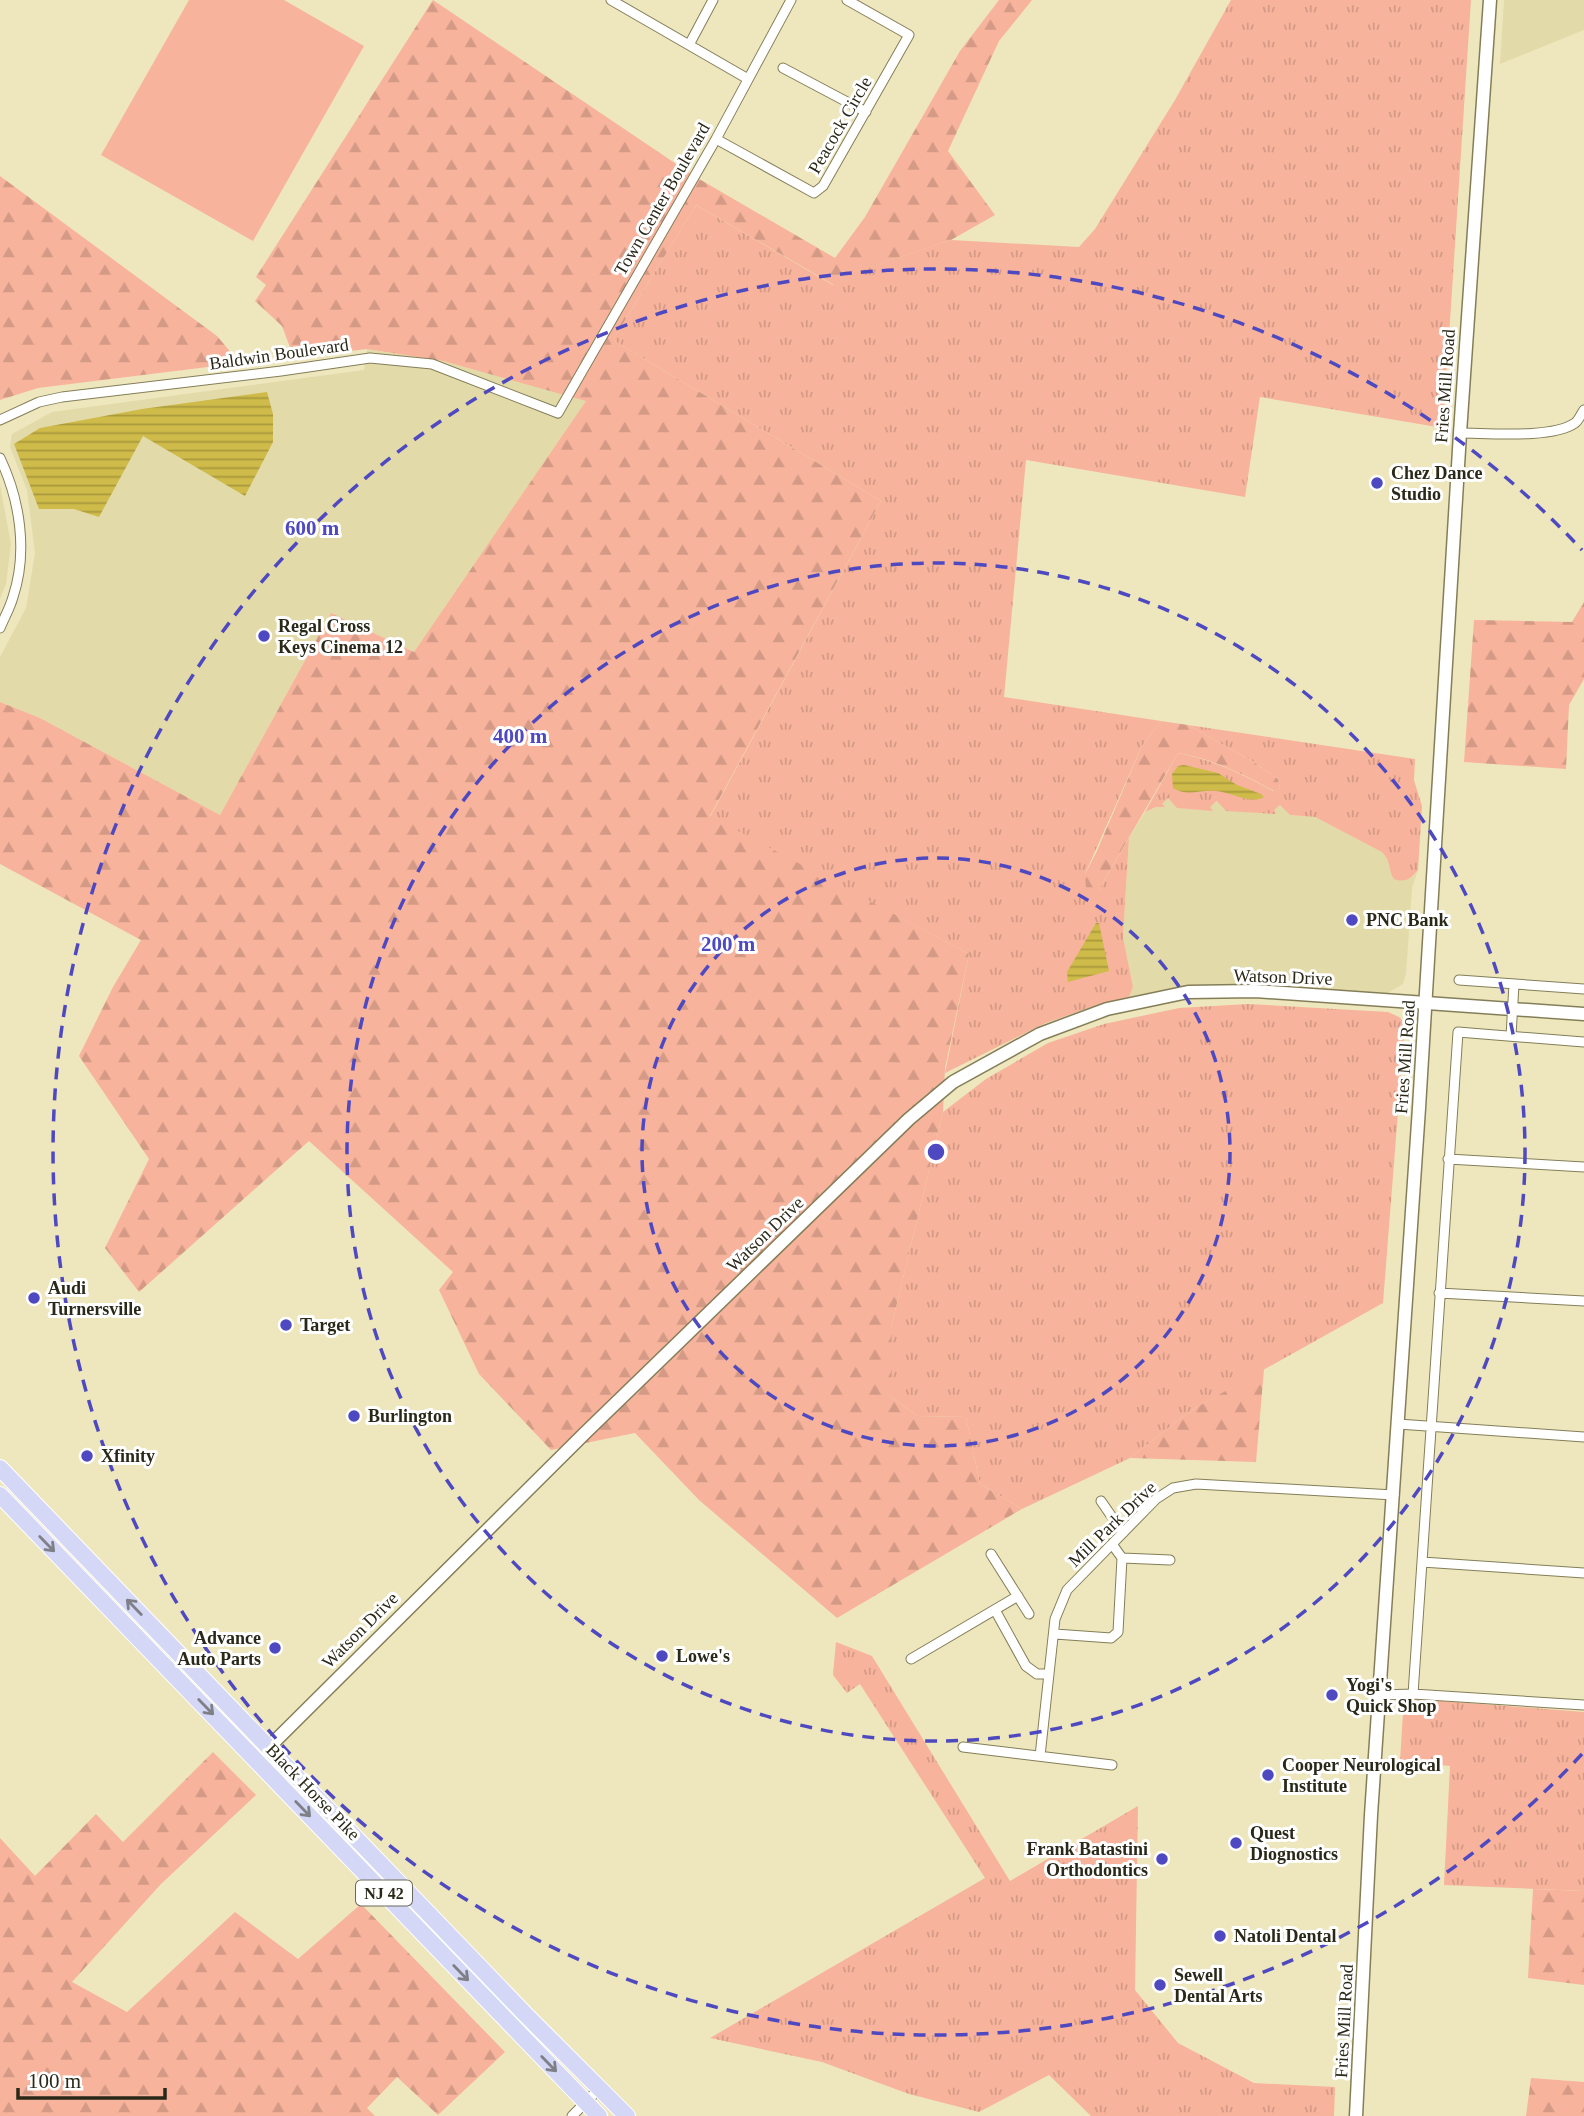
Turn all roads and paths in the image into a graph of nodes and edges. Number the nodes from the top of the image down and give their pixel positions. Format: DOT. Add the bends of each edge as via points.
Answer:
graph roads {
  1 [pos="611,0"];
  2 [pos="713,0"];
  3 [pos="791,0"];
  4 [pos="847,0"];
  5 [pos="1490,0"];
  6 [pos="689,45"];
  7 [pos="783,68"];
  8 [pos="748,79"];
  9 [pos="866,112"];
  10 [pos="716,138"];
  11 [pos="1584,410"];
  12 [pos="558,413"];
  13 [pos="0,420"];
  14 [pos="1460,433"];
  15 [pos="0,458"];
  16 [pos="0,628"];
  17 [pos="1459,981"];
  18 [pos="1514,984"];
  19 [pos="1584,989"];
  20 [pos="1426,1002"];
  21 [pos="1513,1009"];
  22 [pos="1584,1014"];
  23 [pos="1511,1036"];
  24 [pos="1584,1042"];
  25 [pos="1448,1159"];
  26 [pos="1584,1167"];
  27 [pos="1439,1293"];
  28 [pos="1584,1301"];
  29 [pos="1398,1424"];
  30 [pos="1431,1427"];
  31 [pos="1584,1437"];
  32 [pos="0,1468"];
  33 [pos="0,1495"];
  34 [pos="1394,1495"];
  35 [pos="1101,1502"];
  36 [pos="1123,1532"];
  37 [pos="1112,1544"];
  38 [pos="991,1554"];
  39 [pos="1122,1558"];
  40 [pos="1170,1560"];
  41 [pos="1422,1562"];
  42 [pos="1584,1573"];
  43 [pos="1018,1596"];
  44 [pos="995,1610"];
  45 [pos="1029,1614"];
  46 [pos="1055,1634"];
  47 [pos="911,1659"];
  48 [pos="1049,1674"];
  49 [pos="1413,1694"];
  50 [pos="1380,1695"];
  51 [pos="1584,1705"];
  52 [pos="269,1746"];
  53 [pos="963,1747"];
  54 [pos="1040,1756"];
  55 [pos="256,1759"];
  56 [pos="1112,1765"];
  57 [pos="526,2015"];
  58 [pos="512,2026"];
  59 [pos="600,2088"];
  60 [pos="586,2103"];
  61 [pos="572,2116"];
  62 [pos="599,2116"];
  63 [pos="626,2116"];
  64 [pos="1356,2116"];
  1 -- 6 [label="street"];
  2 -- 6 [label="street"];
  3 -- 8 [label="street, Town Center Boulevard"];
  4 -- 9 [label="street, Peacock Circle" via="909,35"];
  5 -- 14 [label="main road, Fries Mill Road"];
  6 -- 8 [label="street"];
  7 -- 9 [label="street"];
  8 -- 10 [label="street, Town Center Boulevard"];
  9 -- 10 [label="street, Peacock Circle" via="824,186 814,193"];
  10 -- 12 [label="street, Town Center Boulevard"];
  11 -- 14 [label="street" via="1577,422 1544,433"];
  12 -- 13 [label="street, Baldwin Boulevard" via="432,365 370,358 62,397"];
  14 -- 20 [label="main road, Fries Mill Road"];
  15 -- 16 [label="street" via="21,533 21,564"];
  17 -- 18 [label="street"];
  18 -- 19 [label="street"];
  18 -- 21 [label="street"];
  20 -- 21 [label="main road, Watson Drive"];
  20 -- 29 [label="main road, Fries Mill Road"];
  20 -- 52 [label="main road, Watson Drive" via="1255,990 1188,992 1107,1009 1041,1034 953,1082 909,1119 586,1432"];
  21 -- 22 [label="main road, Watson Drive"];
  21 -- 23 [label="street"];
  23 -- 24 [label="street"];
  23 -- 25 [label="street" via="1458,1032"];
  25 -- 26 [label="street"];
  25 -- 27 [label="street"];
  27 -- 28 [label="street"];
  27 -- 30 [label="street"];
  29 -- 30 [label="street"];
  29 -- 34 [label="main road, Fries Mill Road"];
  30 -- 31 [label="street"];
  30 -- 41 [label="street"];
  52 -- 32 [label="highway, Black Horse Pike / NJ 42, one-way"];
  33 -- 55 [label="highway, Black Horse Pike / NJ 42, one-way"];
  34 -- 36 [label="street, Mill Park Drive" via="1196,1484 1172,1488"];
  34 -- 50 [label="main road, Fries Mill Road"];
  35 -- 36 [label="street"];
  36 -- 37 [label="street, Mill Park Drive"];
  37 -- 39 [label="street"];
  37 -- 46 [label="street, Mill Park Drive" via="1068,1590 1055,1619"];
  38 -- 43 [label="street"];
  39 -- 40 [label="street"];
  39 -- 46 [label="street" via="1118,1632 1111,1638"];
  41 -- 42 [label="street"];
  41 -- 49 [label="street"];
  43 -- 44 [label="street"];
  43 -- 45 [label="street"];
  44 -- 47 [label="street"];
  44 -- 48 [label="street" via="1026,1666 1037,1674"];
  46 -- 48 [label="street, Mill Park Drive"];
  48 -- 54 [label="street, Mill Park Drive"];
  49 -- 50 [label="street"];
  49 -- 51 [label="street"];
  50 -- 64 [label="main road, Fries Mill Road"];
  52 -- 55 [label="main road, Watson Drive"];
  52 -- 57 [label="highway, Black Horse Pike / NJ 42"];
  53 -- 54 [label="street"];
  54 -- 56 [label="street"];
  55 -- 58 [label="highway, Black Horse Pike / NJ 42, one-way"];
  57 -- 58 [label="street"];
  57 -- 59 [label="highway, Black Horse Pike / NJ 42"];
  58 -- 60 [label="highway, Black Horse Pike / NJ 42, one-way"];
  59 -- 60 [label="street"];
  59 -- 63 [label="highway, Black Horse Pike / NJ 42"];
  60 -- 61 [label="street"];
  60 -- 62 [label="highway, Black Horse Pike / NJ 42"];
}
